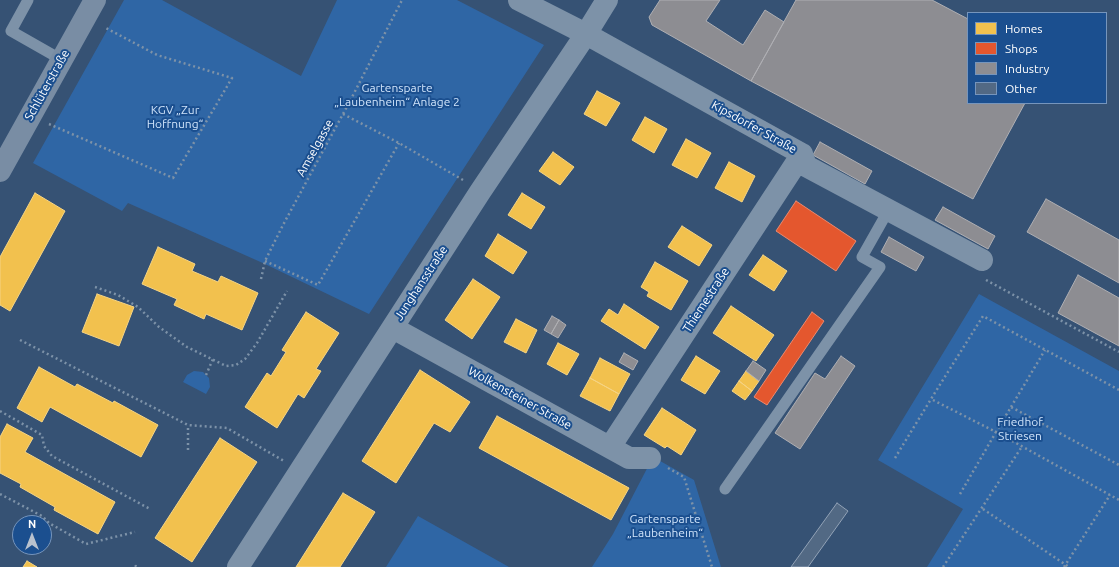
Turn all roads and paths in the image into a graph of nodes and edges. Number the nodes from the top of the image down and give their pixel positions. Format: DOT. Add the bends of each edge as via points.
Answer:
graph roads {
  1 [pos="28,0"];
  2 [pos="95,0"];
  3 [pos="402,0"];
  4 [pos="519,0"];
  5 [pos="607,0"];
  6 [pos="108,29"];
  7 [pos="586,34"];
  8 [pos="62,60"];
  9 [pos="343,114"];
  10 [pos="54,126"];
  11 [pos="399,143"];
  12 [pos="802,154"];
  13 [pos="0,171"];
  14 [pos="480,192"];
  15 [pos="888,211"];
  16 [pos="982,260"];
  17 [pos="265,261"];
  18 [pos="261,279"];
  19 [pos="95,287"];
  20 [pos="287,291"];
  21 [pos="393,328"];
  22 [pos="20,340"];
  23 [pos="1045,350"];
  24 [pos="1119,352"];
  25 [pos="213,359"];
  26 [pos="206,376"];
  27 [pos="1119,390"];
  28 [pos="931,399"];
  29 [pos="1012,407"];
  30 [pos="0,411"];
  31 [pos="188,425"];
  32 [pos="996,432"];
  33 [pos="610,447"];
  34 [pos="1021,448"];
  35 [pos="188,450"];
  36 [pos="275,456"];
  37 [pos="650,458"];
  38 [pos="895,458"];
  39 [pos="1119,465"];
  40 [pos="725,489"];
  41 [pos="0,494"];
  42 [pos="960,494"];
  43 [pos="1110,495"];
  44 [pos="1119,500"];
  45 [pos="150,509"];
  46 [pos="983,509"];
  47 [pos="135,532"];
  48 [pos="1064,566"];
  49 [pos="135,567"];
  50 [pos="138,567"];
  51 [pos="238,567"];
  52 [pos="712,567"];
  53 [pos="943,567"];
  54 [pos="1069,567"];
  1 -- 8 [label="lane" via="12,31"];
  2 -- 8 [label="street, Schlüterstraße"];
  3 -- 9 [label="path, Amselgasse"];
  4 -- 7 [label="street, Kipsdorfer Straße"];
  5 -- 7 [label="street, Junghansstraße"];
  6 -- 10 [label="path" via="158,55 232,78 173,178"];
  7 -- 12 [label="street, Kipsdorfer Straße"];
  7 -- 14 [label="street, Junghansstraße"];
  8 -- 13 [label="street, Schlüterstraße"];
  9 -- 11 [label="path"];
  9 -- 17 [label="path, Amselgasse"];
  11 -- 14 [label="path"];
  11 -- 17 [label="path" via="318,285"];
  12 -- 15 [label="street, Kipsdorfer Straße" via="806,166"];
  12 -- 33 [label="street, Thiemestraße"];
  14 -- 21 [label="street, Junghansstraße"];
  15 -- 16 [label="street, Kipsdorfer Straße"];
  15 -- 40 [label="lane" via="862,257 880,267"];
  16 -- 24 [label="path" via="974,274"];
  17 -- 18 [label="path, Amselgasse"];
  19 -- 25 [label="path" via="118,295 138,307 165,331"];
  20 -- 25 [label="path" via="245,359 236,365 226,366"];
  21 -- 33 [label="street, Wolkensteiner Straße"];
  21 -- 51 [label="street, Junghansstraße"];
  22 -- 31 [label="path"];
  23 -- 27 [label="path"];
  23 -- 28 [label="path" via="983,316"];
  23 -- 29 [label="path"];
  25 -- 26 [label="path"];
  28 -- 32 [label="path"];
  28 -- 38 [label="path"];
  29 -- 32 [label="path"];
  29 -- 39 [label="path"];
  30 -- 45 [label="path" via="42,435 44,446 52,456"];
  31 -- 35 [label="path"];
  31 -- 36 [label="path" via="227,428"];
  32 -- 34 [label="path"];
  32 -- 42 [label="path"];
  33 -- 37 [label="street, Wolkensteiner Straße" via="629,458"];
  34 -- 43 [label="path"];
  34 -- 46 [label="path"];
  37 -- 52 [label="path" via="684,477"];
  41 -- 47 [label="path" via="42,516 49,523 86,544"];
  43 -- 44 [label="path"];
  43 -- 48 [label="path"];
  46 -- 48 [label="path"];
  46 -- 53 [label="path"];
  48 -- 54 [label="path"];
  49 -- 50 [label="path"];
}
